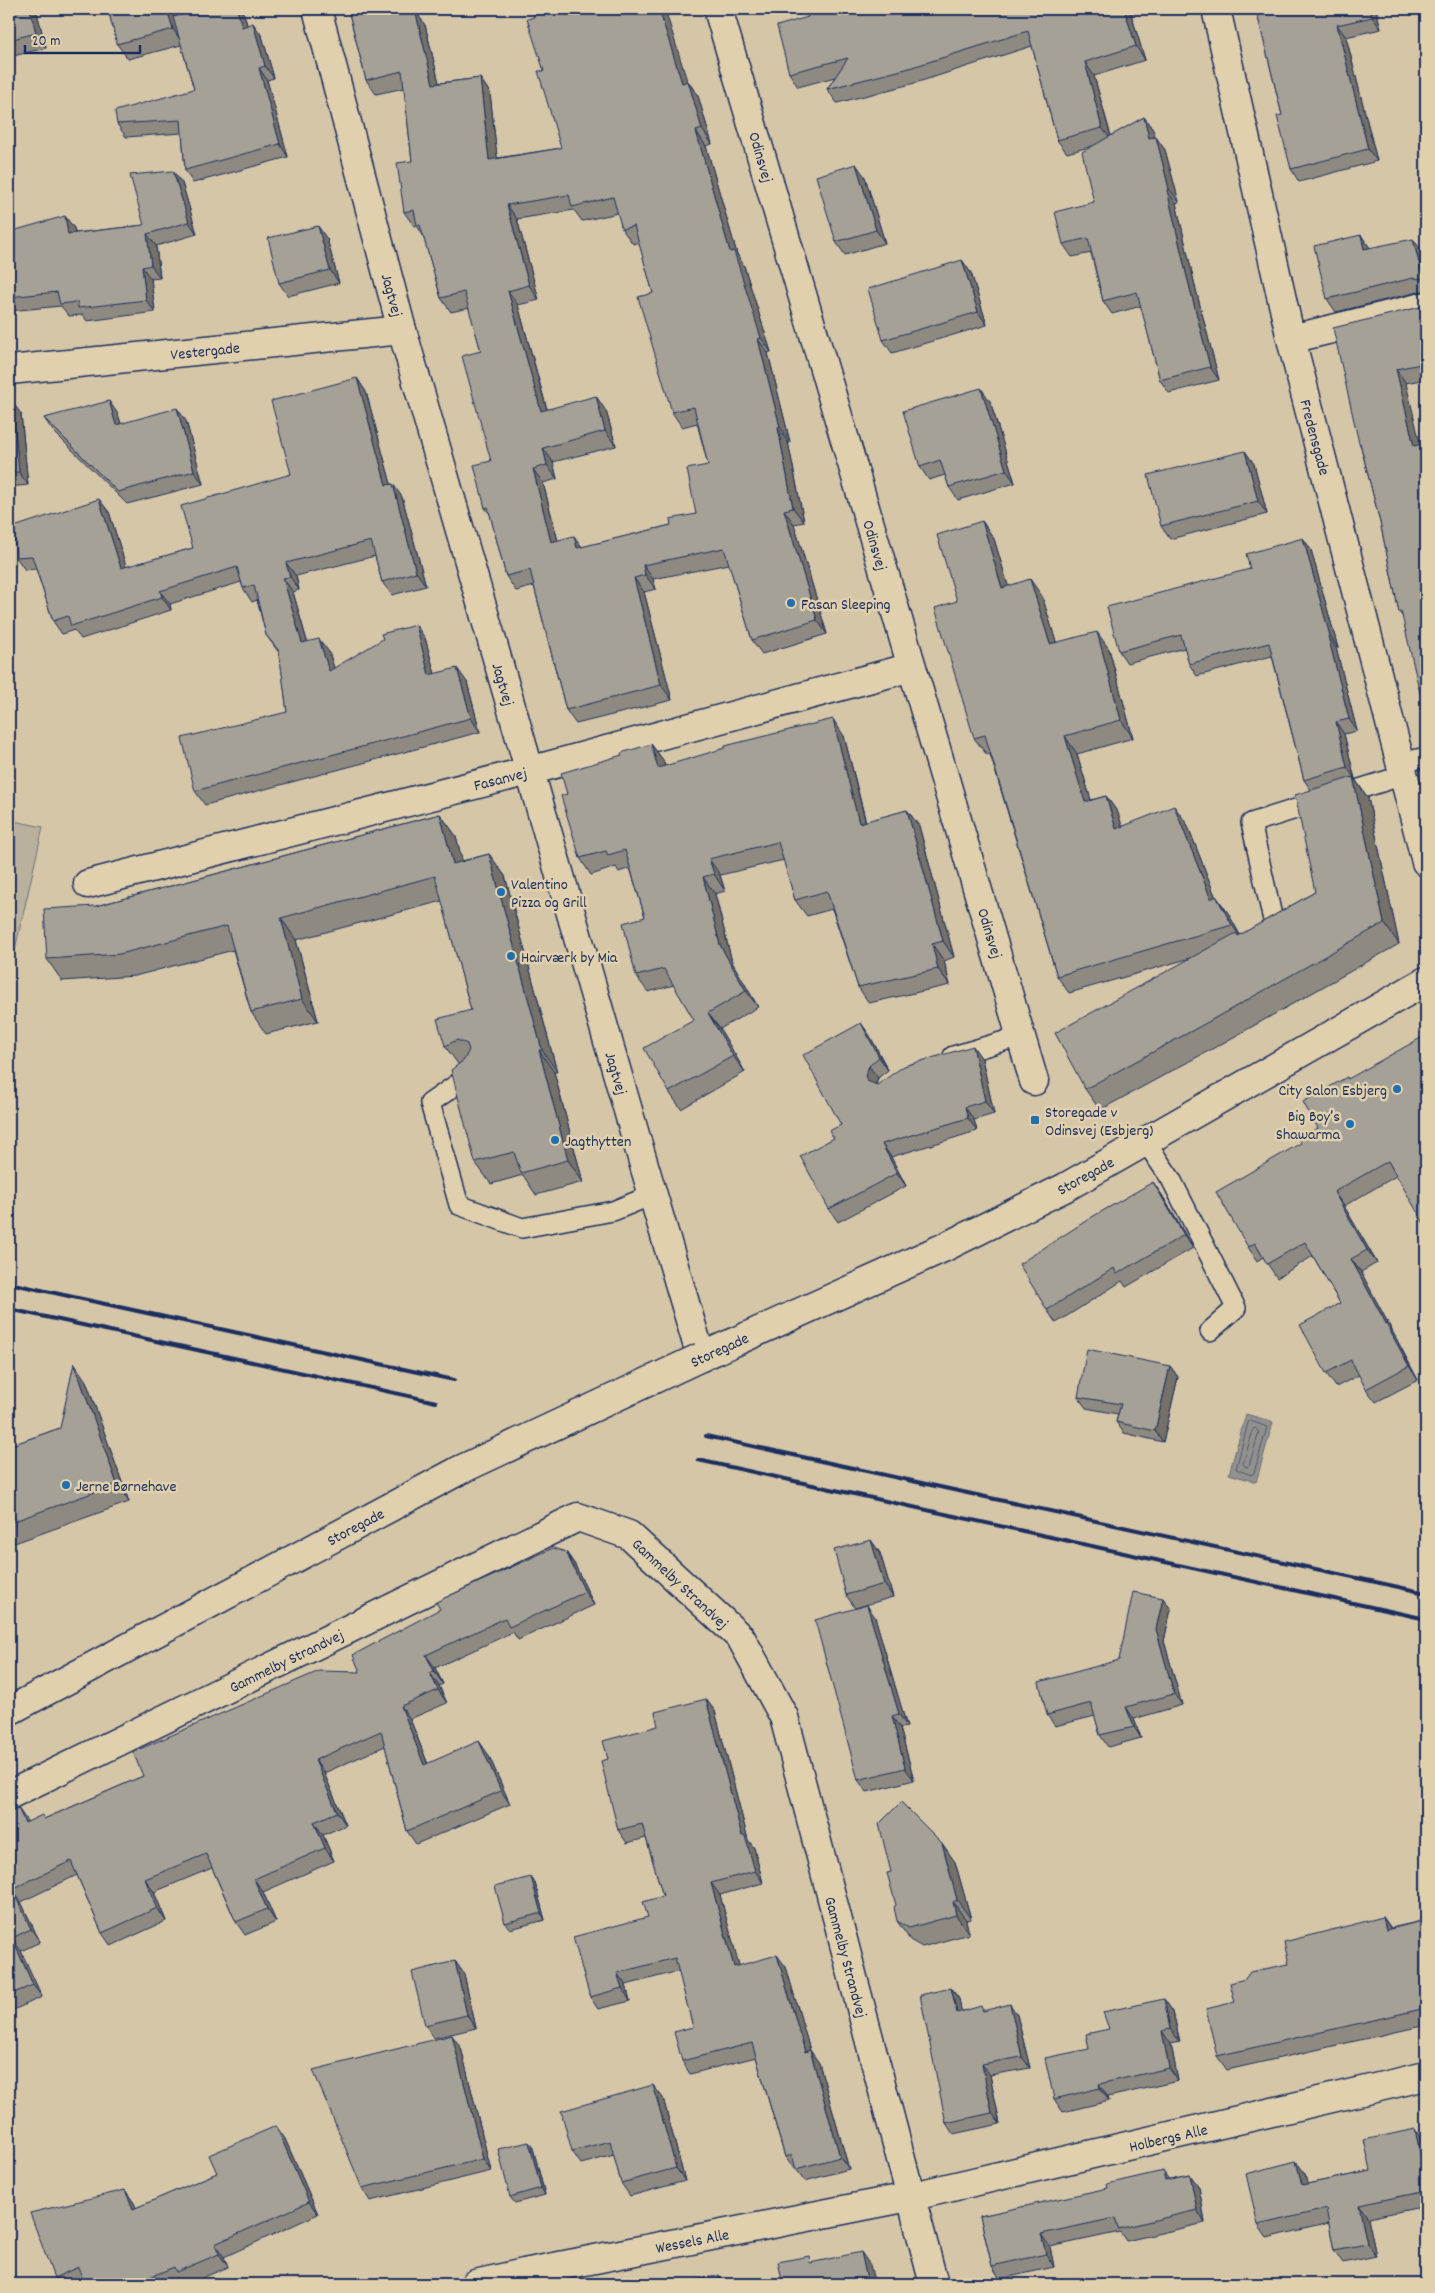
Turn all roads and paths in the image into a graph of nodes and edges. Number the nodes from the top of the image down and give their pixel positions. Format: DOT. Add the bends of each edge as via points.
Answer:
graph roads {
  1 [pos="317,9"];
  2 [pos="718,9"];
  3 [pos="1216,9"];
  4 [pos="1426,306"];
  5 [pos="402,330"];
  6 [pos="1291,339"];
  7 [pos="9,370"];
  8 [pos="912,667"];
  9 [pos="1410,765"];
  10 [pos="529,771"];
  11 [pos="1426,862"];
  12 [pos="88,884"];
  13 [pos="1272,920"];
  14 [pos="1426,981"];
  15 [pos="1021,1036"];
  16 [pos="936,1061"];
  17 [pos="473,1073"];
  18 [pos="1034,1081"];
  19 [pos="1145,1142"];
  20 [pos="652,1195"];
  21 [pos="1210,1331"];
  22 [pos="702,1357"];
  23 [pos="9,1711"];
  24 [pos="9,1795"];
  25 [pos="1426,2076"];
  26 [pos="909,2198"];
  27 [pos="475,2284"];
  28 [pos="934,2284"];
  1 -- 5 [label="street, Jagtvej"];
  2 -- 8 [label="street, Odinsvej"];
  3 -- 6 [label="street, Fredensgade"];
  4 -- 6 [label="street"];
  5 -- 7 [label="street, Vestergade"];
  5 -- 10 [label="street, Jagtvej"];
  6 -- 9 [label="street, Fredensgade"];
  8 -- 10 [label="street, Fasanvej"];
  8 -- 15 [label="street, Odinsvej"];
  9 -- 11 [label="street, Fredensgade"];
  9 -- 13 [label="lane" via="1251,823"];
  10 -- 12 [label="street, Fasanvej"];
  10 -- 20 [label="street, Jagtvej"];
  14 -- 19 [label="street, Storegade"];
  15 -- 16 [label="lane"];
  15 -- 18 [label="street, Odinsvej"];
  17 -- 20 [label="lane" via="430,1103 459,1205 522,1228 613,1211"];
  19 -- 21 [label="lane" via="1171,1179 1236,1308"];
  19 -- 22 [label="street, Storegade" via="1066,1187 945,1247"];
  20 -- 22 [label="street, Jagtvej"];
  22 -- 23 [label="street, Storegade, bridge" via="460,1470"];
  24 -- 26 [label="street, Gammelby Strandvej" via="578,1516 629,1535 741,1638 784,1717"];
  25 -- 26 [label="street, Holbergs Alle"];
  26 -- 27 [label="street, Wessels Alle"];
  26 -- 28 [label="street, Gammelby Strandvej"];
}
